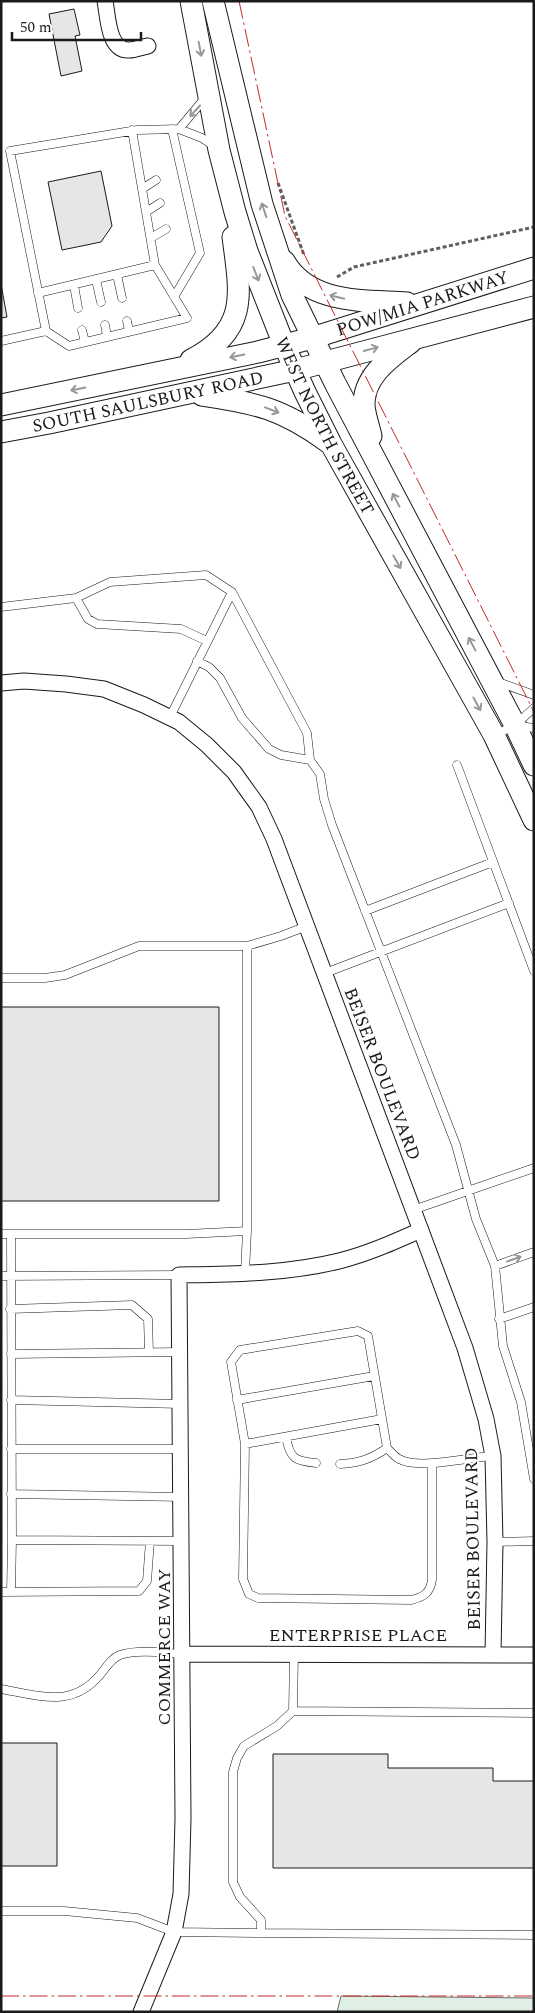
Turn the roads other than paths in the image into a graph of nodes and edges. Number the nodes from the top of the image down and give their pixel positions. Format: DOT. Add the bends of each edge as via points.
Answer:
graph roads {
  1 [pos="105,1"];
  2 [pos="191,1"];
  3 [pos="213,1"];
  4 [pos="148,46"];
  5 [pos="209,91"];
  6 [pos="175,129"];
  7 [pos="132,130"];
  8 [pos="1,148"];
  9 [pos="219,150"];
  10 [pos="10,151"];
  11 [pos="181,164"];
  12 [pos="174,169"];
  13 [pos="226,179"];
  14 [pos="156,180"];
  15 [pos="186,188"];
  16 [pos="142,189"];
  17 [pos="178,193"];
  18 [pos="160,203"];
  19 [pos="146,212"];
  20 [pos="191,212"];
  21 [pos="183,218"];
  22 [pos="166,229"];
  23 [pos="150,238"];
  24 [pos="275,245"];
  25 [pos="155,265"];
  26 [pos="534,268"];
  27 [pos="117,275"];
  28 [pos="96,280"];
  29 [pos="74,285"];
  30 [pos="38,294"];
  31 [pos="174,297"];
  32 [pos="122,298"];
  33 [pos="101,302"];
  34 [pos="420,304"];
  35 [pos="534,307"];
  36 [pos="78,308"];
  37 [pos="127,321"];
  38 [pos="105,325"];
  39 [pos="82,330"];
  40 [pos="46,331"];
  41 [pos="129,331"];
  42 [pos="107,336"];
  43 [pos="419,336"];
  44 [pos="312,338"];
  45 [pos="1,341"];
  46 [pos="85,342"];
  47 [pos="284,345"];
  48 [pos="324,362"];
  49 [pos="176,368"];
  50 [pos="295,370"];
  51 [pos="190,393"];
  52 [pos="1,405"];
  53 [pos="1,432"];
  54 [pos="331,444"];
  55 [pos="381,470"];
  56 [pos="232,592"];
  57 [pos="76,598"];
  58 [pos="1,608"];
  59 [pos="207,640"];
  60 [pos="197,661"];
  61 [pos="491,680"];
  62 [pos="1,683"];
  63 [pos="534,695"];
  64 [pos="534,708"];
  65 [pos="170,717"];
  66 [pos="524,726"];
  67 [pos="494,735"];
  68 [pos="310,760"];
  69 [pos="457,765"];
  70 [pos="534,765"];
  71 [pos="534,820"];
  72 [pos="493,862"];
  73 [pos="508,903"];
  74 [pos="365,911"];
  75 [pos="307,926"];
  76 [pos="247,946"];
  77 [pos="381,952"];
  78 [pos="534,971"];
  79 [pos="325,973"];
  80 [pos="1,978"];
  81 [pos="534,1168"];
  82 [pos="469,1190"];
  83 [pos="413,1210"];
  84 [pos="421,1230"];
  85 [pos="248,1231"];
  86 [pos="1,1234"];
  87 [pos="11,1234"];
  88 [pos="534,1252"];
  89 [pos="495,1266"];
  90 [pos="245,1273"];
  91 [pos="1,1276"];
  92 [pos="10,1276"];
  93 [pos="179,1276"];
  94 [pos="534,1307"];
  95 [pos="10,1309"];
  96 [pos="499,1319"];
  97 [pos="149,1352"];
  98 [pos="180,1352"];
  99 [pos="11,1354"];
  100 [pos="374,1376"];
  101 [pos="11,1400"];
  102 [pos="237,1400"];
  103 [pos="181,1404"];
  104 [pos="382,1419"];
  105 [pos="286,1437"];
  106 [pos="245,1444"];
  107 [pos="181,1448"];
  108 [pos="386,1448"];
  109 [pos="11,1449"];
  110 [pos="493,1456"];
  111 [pos="316,1463"];
  112 [pos="432,1463"];
  113 [pos="340,1464"];
  114 [pos="534,1479"];
  115 [pos="11,1494"];
  116 [pos="182,1497"];
  117 [pos="12,1540"];
  118 [pos="534,1540"];
  119 [pos="150,1541"];
  120 [pos="182,1541"];
  121 [pos="495,1542"];
  122 [pos="1,1592"];
  123 [pos="11,1592"];
  124 [pos="294,1653"];
  125 [pos="182,1654"];
  126 [pos="493,1655"];
  127 [pos="534,1655"];
  128 [pos="1,1689"];
  129 [pos="294,1711"];
  130 [pos="534,1713"];
  131 [pos="1,1911"];
  132 [pos="174,1932"];
  133 [pos="261,1933"];
  134 [pos="534,1935"];
  135 [pos="141,2012"];
  1 -- 4 [label="street" via="112,39 118,46 127,50"];
  2 -- 5 [label="main road, WEST NORTH STREET, one-way"];
  24 -- 3 [label="main road, WEST NORTH STREET, one-way" via="247,147"];
  5 -- 6 [label="lane, one-way" via="200,105"];
  5 -- 9 [label="main road, WEST NORTH STREET"];
  6 -- 7 [label="lane"];
  6 -- 9 [label="lane" via="202,138"];
  6 -- 11 [label="lane"];
  7 -- 10 [label="lane"];
  7 -- 16 [label="lane"];
  8 -- 10 [label="lane"];
  9 -- 13 [label="main road, WEST NORTH STREET"];
  10 -- 30 [label="lane"];
  11 -- 12 [label="lane"];
  11 -- 15 [label="lane"];
  13 -- 47 [label="main road, WEST NORTH STREET, one-way" via="247,251"];
  13 -- 49 [label="main road" via="240,291 238,305 227,332 200,356"];
  14 -- 16 [label="lane"];
  15 -- 17 [label="lane"];
  15 -- 20 [label="lane"];
  16 -- 19 [label="lane"];
  18 -- 19 [label="lane"];
  19 -- 23 [label="lane"];
  20 -- 21 [label="lane"];
  20 -- 31 [label="lane" via="200,253"];
  22 -- 23 [label="lane"];
  23 -- 25 [label="lane"];
  34 -- 24 [label="main road, one-way" via="345,299 322,293 297,278"];
  24 -- 44 [label="main road, WEST NORTH STREET" via="292,295"];
  25 -- 27 [label="lane"];
  25 -- 31 [label="lane"];
  26 -- 34 [label="main road, POW/MIA PARKWAY"];
  27 -- 28 [label="lane"];
  27 -- 32 [label="lane"];
  28 -- 29 [label="lane"];
  28 -- 33 [label="lane"];
  29 -- 30 [label="lane"];
  29 -- 36 [label="lane"];
  30 -- 40 [label="lane"];
  31 -- 41 [label="lane" via="187,318"];
  34 -- 44 [label="main road, POW/MIA PARKWAY"];
  35 -- 43 [label="main road, POW/MIA PARKWAY"];
  37 -- 41 [label="lane"];
  38 -- 42 [label="lane"];
  39 -- 46 [label="lane"];
  40 -- 45 [label="lane"];
  40 -- 46 [label="lane" via="69,346"];
  41 -- 42 [label="lane"];
  42 -- 46 [label="lane"];
  48 -- 43 [label="main road, POW/MIA PARKWAY, one-way"];
  43 -- 55 [label="main road" via="380,367 367,389 365,414"];
  44 -- 47 [label="main road, SOUTH SAULSBURY ROAD"];
  44 -- 48 [label="main road, WEST NORTH STREET"];
  47 -- 49 [label="main road, SOUTH SAULSBURY ROAD, one-way"];
  47 -- 50 [label="main road, WEST NORTH STREET"];
  48 -- 50 [label="main road, SOUTH SAULSBURY ROAD"];
  48 -- 55 [label="main road, WEST NORTH STREET"];
  49 -- 52 [label="main road, SOUTH SAULSBURY ROAD, one-way"];
  50 -- 51 [label="main road, SOUTH SAULSBURY ROAD"];
  50 -- 54 [label="main road, WEST NORTH STREET"];
  51 -- 53 [label="main road, SOUTH SAULSBURY ROAD"];
  51 -- 54 [label="main road, one-way" via="265,407 305,426"];
  54 -- 67 [label="main road, WEST NORTH STREET, one-way"];
  61 -- 55 [label="main road, WEST NORTH STREET, one-way"];
  56 -- 57 [label="lane" via="206,576 110,582"];
  56 -- 59 [label="lane"];
  56 -- 68 [label="lane" via="307,733"];
  57 -- 58 [label="lane"];
  57 -- 59 [label="lane" via="88,619 97,624 181,629"];
  59 -- 60 [label="lane"];
  60 -- 65 [label="lane"];
  60 -- 68 [label="lane" via="220,678 242,718 269,749 280,755"];
  61 -- 63 [label="lane"];
  61 -- 66 [label="main road, WEST NORTH STREET"];
  62 -- 65 [label="street, BEISER BOULEVARD" via="66,684 104,689"];
  64 -- 66 [label="lane"];
  65 -- 75 [label="street, BEISER BOULEVARD" via="207,745 234,772 259,807"];
  66 -- 67 [label="lane"];
  66 -- 70 [label="main road, WEST NORTH STREET"];
  67 -- 71 [label="main road, WEST NORTH STREET"];
  68 -- 74 [label="lane" via="320,774 332,825"];
  69 -- 72 [label="lane"];
  72 -- 73 [label="lane"];
  72 -- 74 [label="lane"];
  73 -- 77 [label="lane"];
  73 -- 78 [label="lane"];
  74 -- 77 [label="lane"];
  75 -- 76 [label="lane"];
  75 -- 79 [label="street, BEISER BOULEVARD"];
  76 -- 80 [label="lane" via="139,946 65,975"];
  76 -- 85 [label="lane"];
  77 -- 79 [label="lane"];
  77 -- 82 [label="lane" via="456,1145"];
  79 -- 83 [label="street, BEISER BOULEVARD"];
  81 -- 82 [label="lane"];
  82 -- 83 [label="lane"];
  82 -- 89 [label="lane" via="476,1220"];
  83 -- 84 [label="street, BEISER BOULEVARD"];
  84 -- 90 [label="street" via="340,1261"];
  84 -- 110 [label="street, BEISER BOULEVARD" via="465,1348 486,1419"];
  85 -- 87 [label="lane"];
  85 -- 90 [label="lane"];
  86 -- 87 [label="lane"];
  87 -- 92 [label="lane"];
  89 -- 88 [label="lane, one-way"];
  89 -- 96 [label="lane"];
  90 -- 93 [label="street"];
  91 -- 92 [label="lane"];
  92 -- 93 [label="lane"];
  92 -- 95 [label="lane"];
  93 -- 98 [label="street, COMMERCE WAY"];
  94 -- 96 [label="lane"];
  95 -- 97 [label="lane" via="132,1305 148,1318"];
  95 -- 99 [label="lane"];
  96 -- 114 [label="lane" via="503,1346 521,1402"];
  97 -- 98 [label="lane"];
  97 -- 99 [label="lane"];
  98 -- 103 [label="street, COMMERCE WAY"];
  99 -- 101 [label="lane"];
  100 -- 102 [label="lane"];
  100 -- 102 [label="lane" via="368,1336 358,1331 240,1350 231,1362"];
  100 -- 104 [label="lane"];
  101 -- 103 [label="lane"];
  101 -- 109 [label="lane"];
  102 -- 106 [label="lane"];
  103 -- 107 [label="street, COMMERCE WAY"];
  104 -- 105 [label="lane"];
  104 -- 108 [label="lane"];
  105 -- 106 [label="lane"];
  105 -- 111 [label="lane" via="294,1458"];
  106 -- 112 [label="lane" via="243,1578 250,1594 258,1598 411,1600 426,1594 432,1580"];
  107 -- 109 [label="lane"];
  107 -- 116 [label="street, COMMERCE WAY"];
  108 -- 112 [label="lane" via="406,1461"];
  108 -- 113 [label="lane" via="372,1459"];
  109 -- 115 [label="lane"];
  110 -- 112 [label="lane"];
  110 -- 121 [label="street, BEISER BOULEVARD"];
  115 -- 116 [label="lane"];
  115 -- 117 [label="lane"];
  116 -- 120 [label="street, COMMERCE WAY"];
  117 -- 119 [label="lane"];
  117 -- 123 [label="lane"];
  118 -- 121 [label="lane"];
  119 -- 120 [label="lane"];
  119 -- 123 [label="lane" via="146,1582 139,1591"];
  120 -- 125 [label="street, COMMERCE WAY"];
  121 -- 126 [label="street, BEISER BOULEVARD"];
  122 -- 123 [label="lane"];
  124 -- 125 [label="street, ENTERPRISE PLACE"];
  124 -- 126 [label="street, ENTERPRISE PLACE"];
  124 -- 129 [label="lane"];
  125 -- 128 [label="lane" via="128,1653 118,1656 90,1686 67,1697 55,1699"];
  125 -- 132 [label="street, COMMERCE WAY" via="181,1894"];
  126 -- 127 [label="street, ENTERPRISE PLACE"];
  129 -- 130 [label="lane"];
  129 -- 133 [label="lane" via="244,1746 233,1772 234,1882 240,1897 261,1920"];
  131 -- 132 [label="lane" via="64,1911 137,1918"];
  132 -- 133 [label="lane"];
  132 -- 135 [label="street, COMMERCE WAY"];
  133 -- 134 [label="lane"];
}
